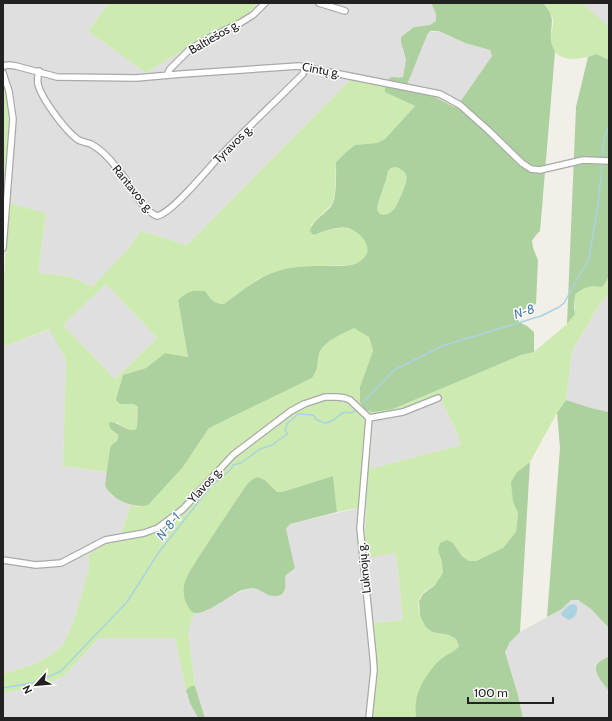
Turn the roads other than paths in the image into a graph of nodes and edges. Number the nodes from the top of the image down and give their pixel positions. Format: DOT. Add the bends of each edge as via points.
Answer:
graph roads {
  1 [pos="265,3"];
  2 [pos="319,3"];
  3 [pos="345,11"];
  4 [pos="3,66"];
  5 [pos="305,68"];
  6 [pos="38,71"];
  7 [pos="3,73"];
  8 [pos="168,75"];
  9 [pos="609,161"];
  10 [pos="5,192"];
  11 [pos="157,216"];
  12 [pos="3,248"];
  13 [pos="438,398"];
  14 [pos="369,418"];
  15 [pos="3,560"];
  16 [pos="368,718"];
  1 -- 8 [label="street, Baltiešos g." via="240,23 190,49 167,72"];
  2 -- 3 [label="street"];
  4 -- 6 [label="street, Cintų g."];
  5 -- 8 [label="street, Cintų g." via="294,66"];
  5 -- 9 [label="street, Cintų g." via="440,94 460,105 531,169 540,170 583,160"];
  5 -- 11 [label="street, Tyravos g." via="303,74 164,214"];
  6 -- 8 [label="street, Cintų g." via="57,77 136,78"];
  6 -- 11 [label="street, Rantavos g." via="40,89 74,137 91,144 117,167 143,204"];
  7 -- 10 [label="street" via="9,91 12,119"];
  10 -- 12 [label="street"];
  13 -- 14 [label="street" via="403,412"];
  14 -- 15 [label="street, Ylavos g." via="346,398 325,397 304,404 233,455 183,509 158,528 105,540 61,563 36,565"];
  14 -- 16 [label="street, Luknojų g." via="360,528 374,670"];
}
